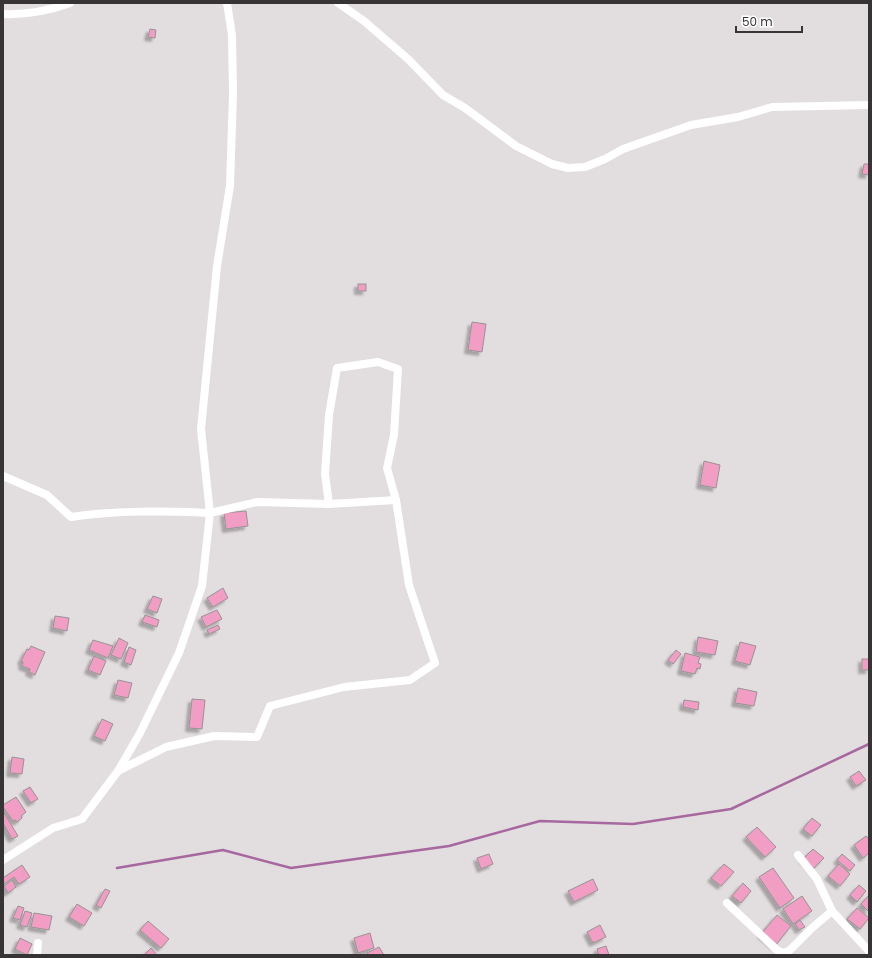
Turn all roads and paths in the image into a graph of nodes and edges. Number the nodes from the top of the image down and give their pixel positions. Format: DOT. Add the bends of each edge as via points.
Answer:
graph roads {
  1 [pos="70,3"];
  2 [pos="227,3"];
  3 [pos="338,3"];
  4 [pos="3,14"];
  5 [pos="869,105"];
  6 [pos="3,476"];
  7 [pos="396,500"];
  8 [pos="329,504"];
  9 [pos="210,513"];
  10 [pos="118,771"];
  11 [pos="798,855"];
  12 [pos="3,860"];
  13 [pos="727,903"];
  14 [pos="832,911"];
  15 [pos="38,943"];
  16 [pos="869,950"];
  17 [pos="37,955"];
  1 -- 4 [label="street" via="38,13"];
  2 -- 9 [label="street" via="232,35 233,94 230,186 217,266 201,428"];
  3 -- 5 [label="street" via="408,59 443,95 516,146 552,164 568,168 585,167 623,149 690,125 738,117 772,107"];
  6 -- 9 [label="street" via="47,495 72,517 100,513 165,511"];
  7 -- 8 [label="street"];
  7 -- 8 [label="street" via="387,468 394,435 398,369 378,362 337,368 328,422 325,474"];
  7 -- 10 [label="street" via="409,585 435,663 410,680 344,687 270,706 257,737 214,736 166,747"];
  8 -- 9 [label="street" via="257,502"];
  9 -- 10 [label="street" via="202,586 181,645 140,733"];
  10 -- 12 [label="street" via="82,819 53,828"];
  11 -- 14 [label="street" via="817,879"];
  13 -- 14 [label="street" via="777,950 783,952 789,951"];
  14 -- 16 [label="street"];
  15 -- 17 [label="street"];
}
